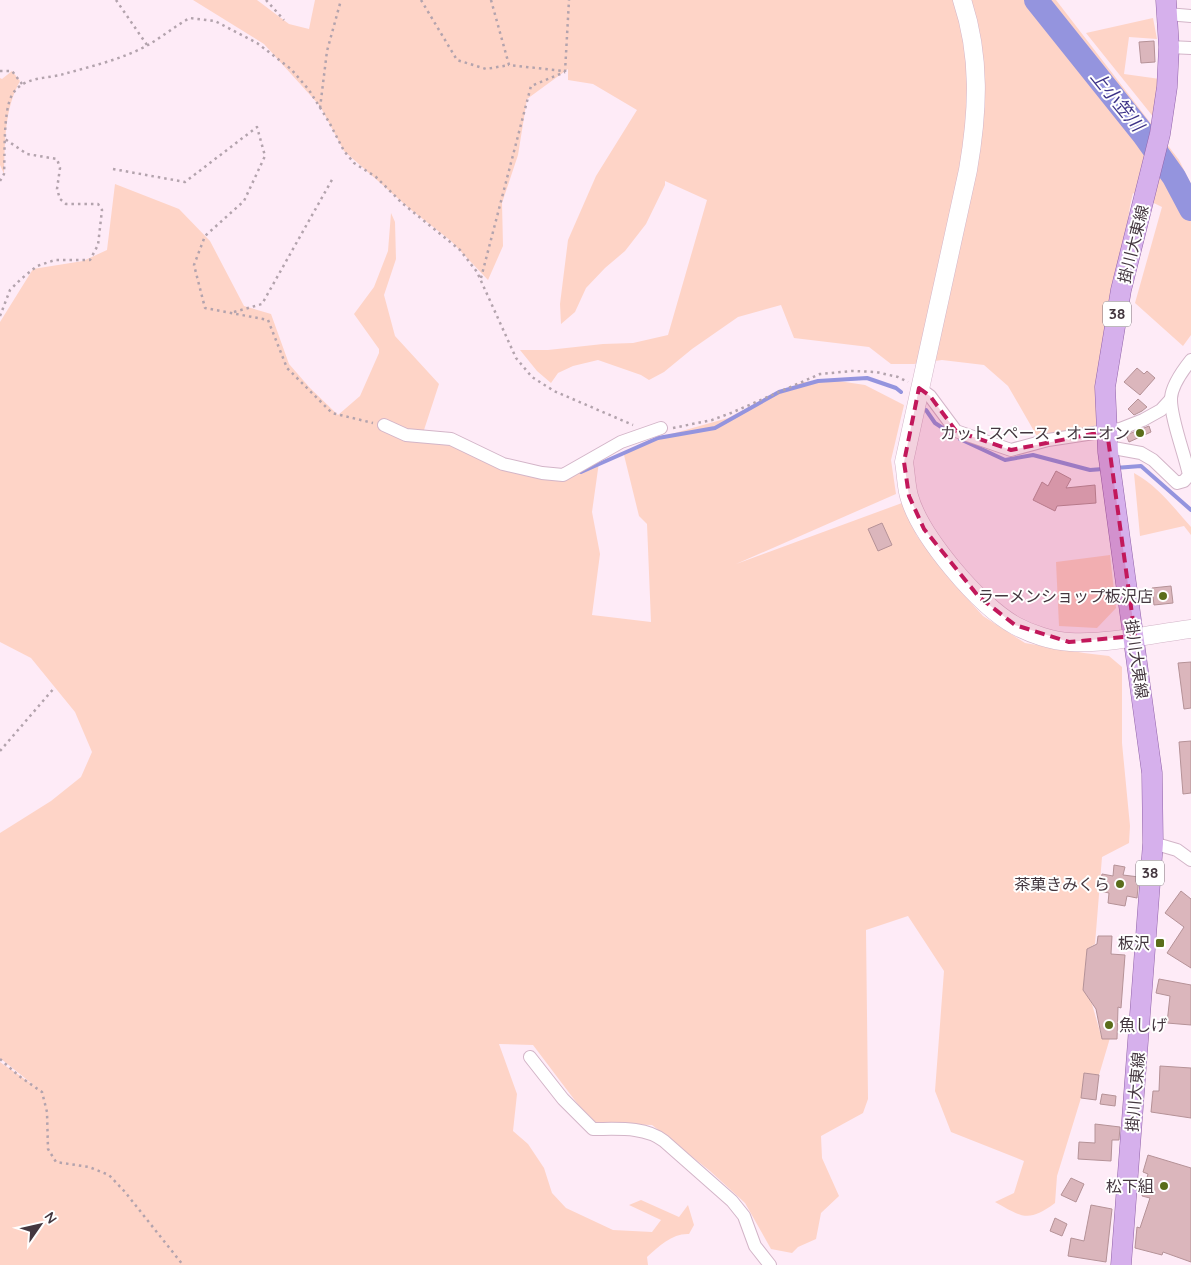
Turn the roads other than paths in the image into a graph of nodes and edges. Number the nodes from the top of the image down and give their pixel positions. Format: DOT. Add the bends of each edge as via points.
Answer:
graph roads {
  1 [pos="962,0"];
  2 [pos="1166,7"];
  3 [pos="1191,16"];
  4 [pos="1169,47"];
  5 [pos="1191,48"];
  6 [pos="1191,360"];
  7 [pos="920,388"];
  8 [pos="1171,399"];
  9 [pos="384,426"];
  10 [pos="661,428"];
  11 [pos="1108,443"];
  12 [pos="1191,629"];
  13 [pos="1135,636"];
  14 [pos="1153,843"];
  15 [pos="1191,860"];
  16 [pos="530,1057"];
  17 [pos="770,1265"];
  18 [pos="1121,1265"];
  1 -- 7 [label="street" via="973,45 975,129"];
  2 -- 3 [label="street"];
  2 -- 4 [label="main road, 掛川大東線 / 38"];
  4 -- 5 [label="street"];
  4 -- 11 [label="main road, 掛川大東線 / 38" via="1160,134 1120,299 1105,387"];
  6 -- 8 [label="street"];
  7 -- 11 [label="street" via="930,396 956,431 1011,450 1048,440"];
  7 -- 13 [label="street" via="904,462 909,496 924,530 952,568 983,601 1015,625 1039,636 1069,642"];
  8 -- 11 [label="street" via="1161,410 1120,429"];
  8 -- 11 [label="street" via="1189,475 1184,481 1177,483 1141,453"];
  9 -- 10 [label="street" via="406,435 451,439 503,464 562,475 621,442"];
  11 -- 13 [label="main road, 掛川大東線 / 38"];
  12 -- 13 [label="street"];
  13 -- 14 [label="main road, 掛川大東線 / 38" via="1152,773"];
  14 -- 15 [label="street" via="1177,850"];
  14 -- 18 [label="main road, 掛川大東線 / 38"];
  16 -- 17 [label="street" via="563,1100 592,1129 638,1130 655,1134 671,1147 732,1200 744,1216 755,1246"];
}
